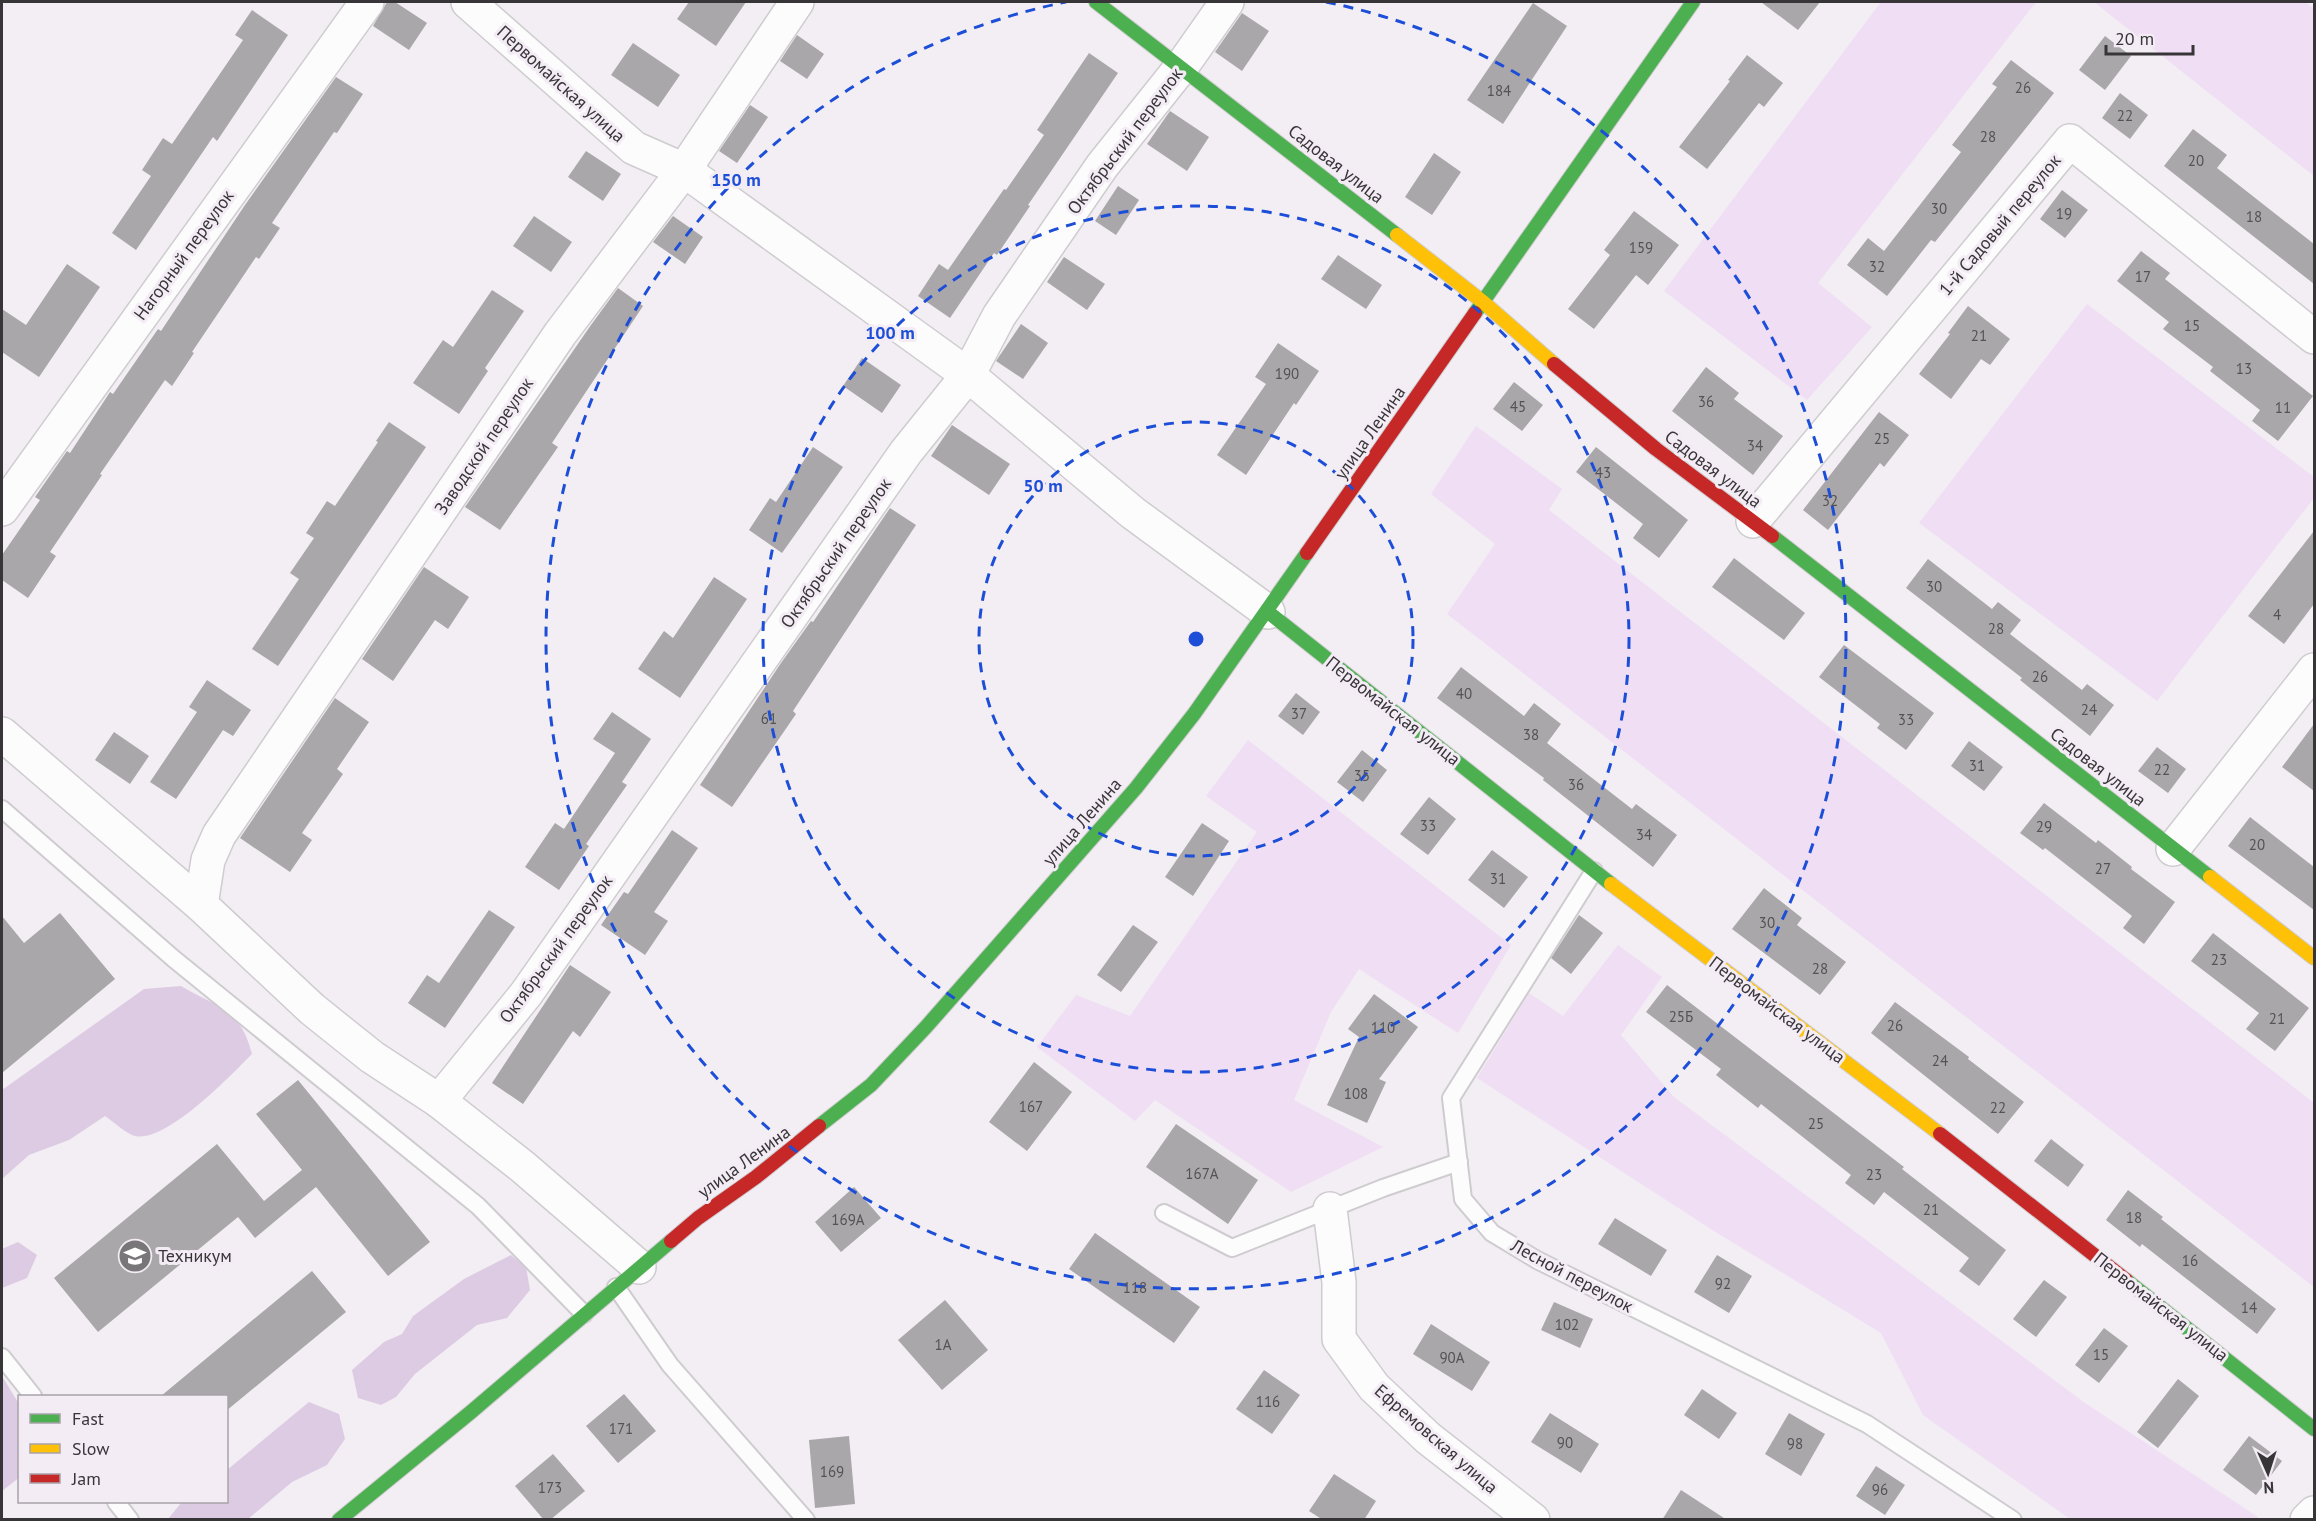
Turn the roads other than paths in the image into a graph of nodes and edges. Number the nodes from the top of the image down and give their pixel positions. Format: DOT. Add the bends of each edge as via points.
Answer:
graph roads {
  1 [pos="367,2"];
  2 [pos="468,2"];
  3 [pos="797,2"];
  4 [pos="1096,2"];
  5 [pos="1227,2"];
  6 [pos="1693,2"];
  7 [pos="1182,66"];
  8 [pos="684,170"];
  9 [pos="1484,302"];
  10 [pos="2314,337"];
  11 [pos="968,375"];
  12 [pos="2,509"];
  13 [pos="1753,521"];
  14 [pos="1268,612"];
  15 [pos="2314,670"];
  16 [pos="2,734"];
  17 [pos="2,809"];
  18 [pos="2173,849"];
  19 [pos="1594,871"];
  20 [pos="201,905"];
  21 [pos="2314,958"];
  22 [pos="439,1101"];
  23 [pos="1459,1162"];
  24 [pos="1330,1209"];
  25 [pos="1164,1213"];
  26 [pos="627,1277"];
  27 [pos="584,1314"];
  28 [pos="2,1356"];
  29 [pos="32,1395"];
  30 [pos="2314,1429"];
  31 [pos="117,1503"];
  32 [pos="2314,1513"];
  33 [pos="130,1520"];
  34 [pos="339,1520"];
  35 [pos="806,1520"];
  36 [pos="1533,1520"];
  37 [pos="2013,1520"];
  38 [pos="2307,1520"];
  1 -- 12 [label="street, Нагорный переулок"];
  2 -- 8 [label="street, Первомайская улица" via="634,148"];
  3 -- 8 [label="street, Заводской переулок"];
  4 -- 7 [label="street, Садовая улица"];
  5 -- 7 [label="street, Октябрьский переулок"];
  6 -- 9 [label="street, улица Ленина"];
  7 -- 9 [label="street, Садовая улица"];
  7 -- 11 [label="street, Октябрьский переулок" via="1102,166 999,316"];
  8 -- 11 [label="street, Первомайская улица"];
  8 -- 20 [label="street, Заводской переулок" via="560,334 219,835 208,860"];
  9 -- 13 [label="street, Садовая улица" via="1582,389"];
  9 -- 14 [label="street, улица Ленина"];
  10 -- 13 [label="street, 1-й Садовый переулок" via="2070,141"];
  11 -- 14 [label="street, Первомайская улица" via="1133,513"];
  11 -- 22 [label="street, Октябрьский переулок" via="906,452 526,994"];
  13 -- 18 [label="street, Садовая улица"];
  14 -- 19 [label="street, Первомайская улица"];
  14 -- 26 [label="street, улица Ленина" via="1136,788 879,1077"];
  15 -- 18 [label="street"];
  16 -- 20 [label="street"];
  17 -- 27 [label="lane" via="174,959 478,1206"];
  18 -- 21 [label="street, Садовая улица"];
  19 -- 23 [label="lane, Лесной переулок" via="1451,1098"];
  19 -- 30 [label="street, Первомайская улица" via="1979,1163"];
  20 -- 22 [label="street" via="312,1009 372,1057"];
  22 -- 26 [label="street" via="523,1167"];
  23 -- 24 [label="lane"];
  23 -- 37 [label="lane, Лесной переулок" via="1463,1198 1492,1233 1537,1260 1867,1424"];
  24 -- 25 [label="lane" via="1232,1248"];
  24 -- 36 [label="street, Ефремовская улица" via="1339,1282 1339,1339 1374,1387 1428,1438"];
  26 -- 27 [label="street, улица Ленина"];
  26 -- 35 [label="lane" via="670,1365"];
  27 -- 34 [label="street, улица Ленина"];
  28 -- 29 [label="lane"];
  31 -- 33 [label="lane"];
  32 -- 38 [label="street"];
}
